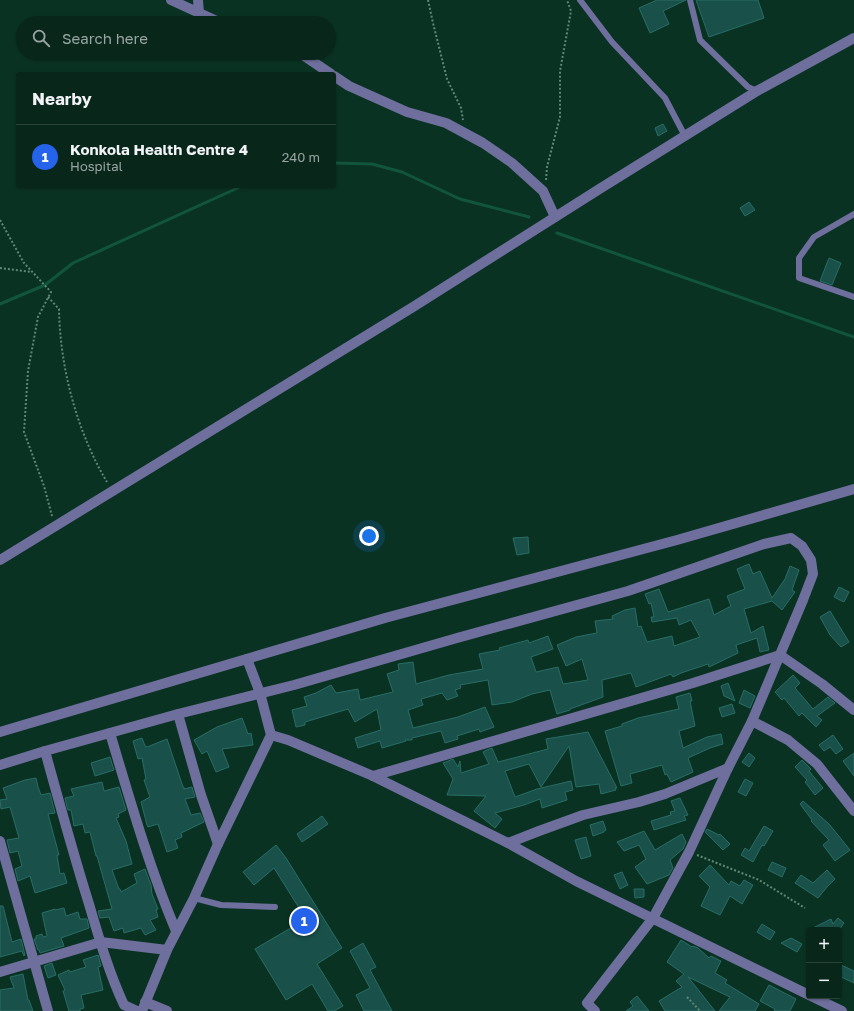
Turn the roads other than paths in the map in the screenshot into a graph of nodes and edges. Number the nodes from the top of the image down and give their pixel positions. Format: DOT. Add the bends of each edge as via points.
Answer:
graph roads {
  1 [pos="171,0"];
  2 [pos="198,0"];
  3 [pos="580,0"];
  4 [pos="690,0"];
  5 [pos="199,14"];
  6 [pos="204,16"];
  7 [pos="854,38"];
  8 [pos="310,60"];
  9 [pos="328,72"];
  10 [pos="336,77"];
  11 [pos="757,91"];
  12 [pos="685,136"];
  13 [pos="854,214"];
  14 [pos="555,217"];
  15 [pos="854,297"];
  16 [pos="854,489"];
  17 [pos="0,560"];
  18 [pos="780,655"];
  19 [pos="247,659"];
  20 [pos="260,693"];
  21 [pos="854,710"];
  22 [pos="178,714"];
  23 [pos="752,721"];
  24 [pos="0,732"];
  25 [pos="110,733"];
  26 [pos="271,735"];
  27 [pos="45,751"];
  28 [pos="0,765"];
  29 [pos="728,768"];
  30 [pos="373,776"];
  31 [pos="854,810"];
  32 [pos="0,841"];
  33 [pos="508,843"];
  34 [pos="218,844"];
  35 [pos="194,898"];
  36 [pos="275,907"];
  37 [pos="653,918"];
  38 [pos="176,931"];
  39 [pos="101,942"];
  40 [pos="167,950"];
  41 [pos="34,962"];
  42 [pos="0,972"];
  43 [pos="806,994"];
  44 [pos="816,999"];
  45 [pos="143,1006"];
  46 [pos="584,1007"];
  47 [pos="48,1011"];
  48 [pos="137,1011"];
  49 [pos="167,1011"];
  50 [pos="595,1011"];
  51 [pos="842,1011"];
  1 -- 5 [label="street"];
  2 -- 5 [label="street"];
  3 -- 12 [label="lane" via="612,42 665,98"];
  4 -- 11 [label="lane" via="700,40 748,87"];
  5 -- 6 [label="street"];
  7 -- 11 [label="street"];
  8 -- 9 [label="street"];
  10 -- 14 [label="street" via="349,86 407,112 446,123 483,143 512,164 542,191"];
  11 -- 12 [label="street"];
  12 -- 14 [label="street"];
  13 -- 15 [label="lane" via="814,237 799,258 799,278"];
  14 -- 17 [label="street"];
  16 -- 19 [label="street" via="677,540 385,618"];
  18 -- 20 [label="street" via="812,574 812,560 802,546 791,538 764,544 628,591"];
  18 -- 21 [label="street"];
  18 -- 23 [label="street"];
  18 -- 30 [label="street"];
  19 -- 20 [label="street"];
  19 -- 24 [label="street"];
  20 -- 22 [label="street"];
  20 -- 26 [label="street"];
  22 -- 25 [label="street"];
  22 -- 34 [label="street" via="201,796"];
  23 -- 29 [label="street"];
  23 -- 31 [label="street" via="788,740 818,764"];
  25 -- 27 [label="street"];
  25 -- 38 [label="street" via="138,829"];
  26 -- 30 [label="street"];
  26 -- 34 [label="street"];
  27 -- 28 [label="street"];
  27 -- 39 [label="street"];
  29 -- 33 [label="street" via="665,794 583,815"];
  29 -- 37 [label="street" via="689,852"];
  30 -- 33 [label="street"];
  32 -- 41 [label="street"];
  33 -- 37 [label="street" via="576,881"];
  34 -- 35 [label="street"];
  35 -- 36 [label="lane" via="221,905"];
  35 -- 38 [label="street"];
  37 -- 43 [label="street"];
  37 -- 46 [label="street"];
  38 -- 40 [label="street"];
  39 -- 40 [label="street"];
  39 -- 41 [label="street"];
  39 -- 48 [label="street" via="124,1005"];
  40 -- 45 [label="street"];
  41 -- 42 [label="street"];
  41 -- 47 [label="street"];
  44 -- 51 [label="street"];
  45 -- 49 [label="street"];
  46 -- 50 [label="street"];
}
